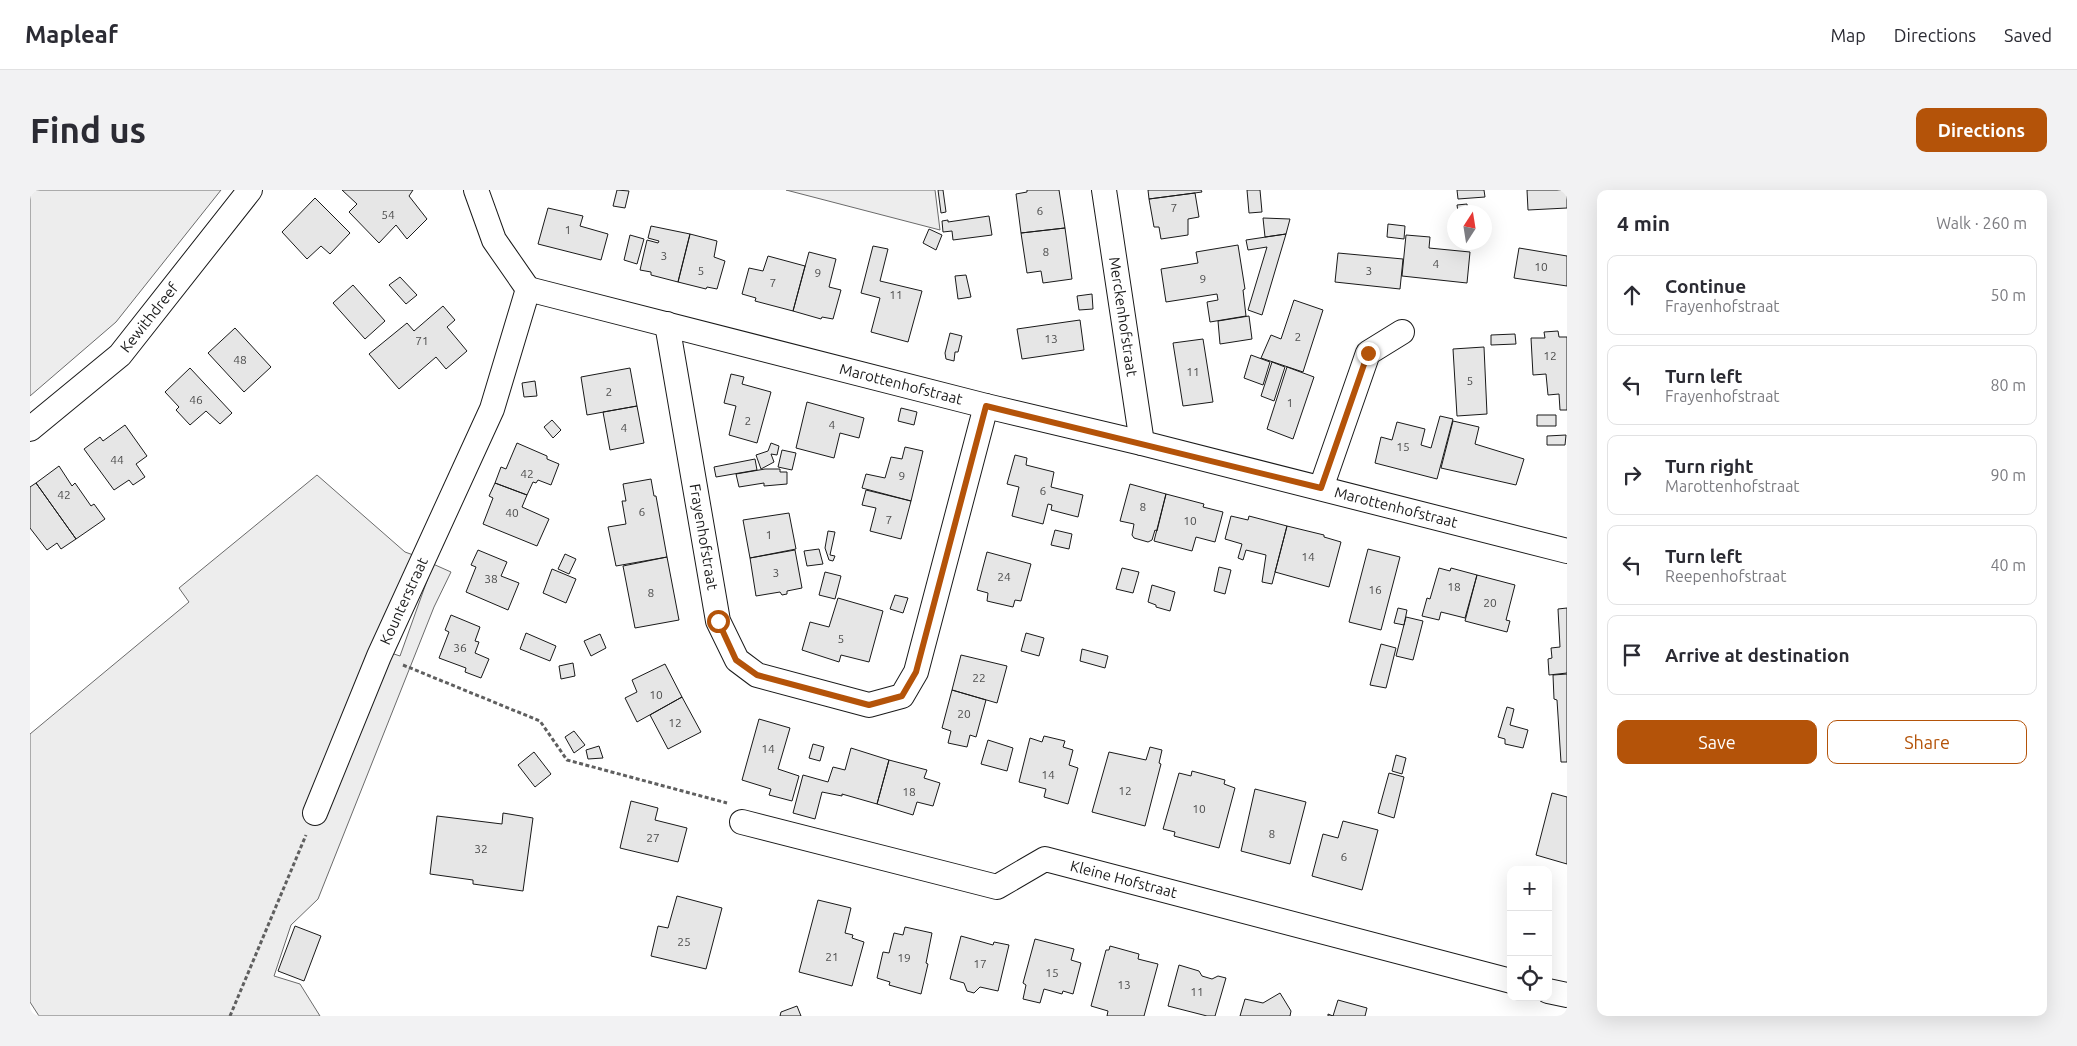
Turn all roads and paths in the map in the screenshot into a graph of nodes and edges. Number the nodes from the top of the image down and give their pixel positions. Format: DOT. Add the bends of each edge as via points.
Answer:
graph roads {
  1 [pos="250,190"];
  2 [pos="476,190"];
  3 [pos="1104,190"];
  4 [pos="528,289"];
  5 [pos="667,324"];
  6 [pos="1402,332"];
  7 [pos="986,406"];
  8 [pos="30,428"];
  9 [pos="1142,443"];
  10 [pos="1321,488"];
  11 [pos="1567,551"];
  12 [pos="379,656"];
  13 [pos="315,813"];
  14 [pos="742,822"];
  15 [pos="1507,980"];
  16 [pos="1552,992"];
  17 [pos="1567,996"];
  18 [pos="230,1016"];
  1 -- 8 [label="street, Kewithdreef" via="120,355"];
  2 -- 4 [label="street" via="494,240"];
  3 -- 9 [label="street, Merckenhofstraat"];
  4 -- 5 [label="street, Marottenhofstraat"];
  4 -- 12 [label="street, Kounterstraat" via="492,409"];
  5 -- 7 [label="street, Marottenhofstraat"];
  5 -- 7 [label="street, Frayenhofstraat" via="718,621 736,660 757,675 869,705 902,696 916,672"];
  6 -- 10 [label="street" via="1368,353"];
  7 -- 9 [label="street, Marottenhofstraat"];
  9 -- 10 [label="street, Marottenhofstraat"];
  10 -- 11 [label="street, Marottenhofstraat"];
  12 -- 13 [label="street, Kounterstraat"];
  12 -- 14 [label="path" via="540,721 567,760 729,803"];
  13 -- 18 [label="path"];
  14 -- 15 [label="street, Kleine Hofstraat" via="997,887 1045,860"];
  16 -- 17 [label="street"];
}
